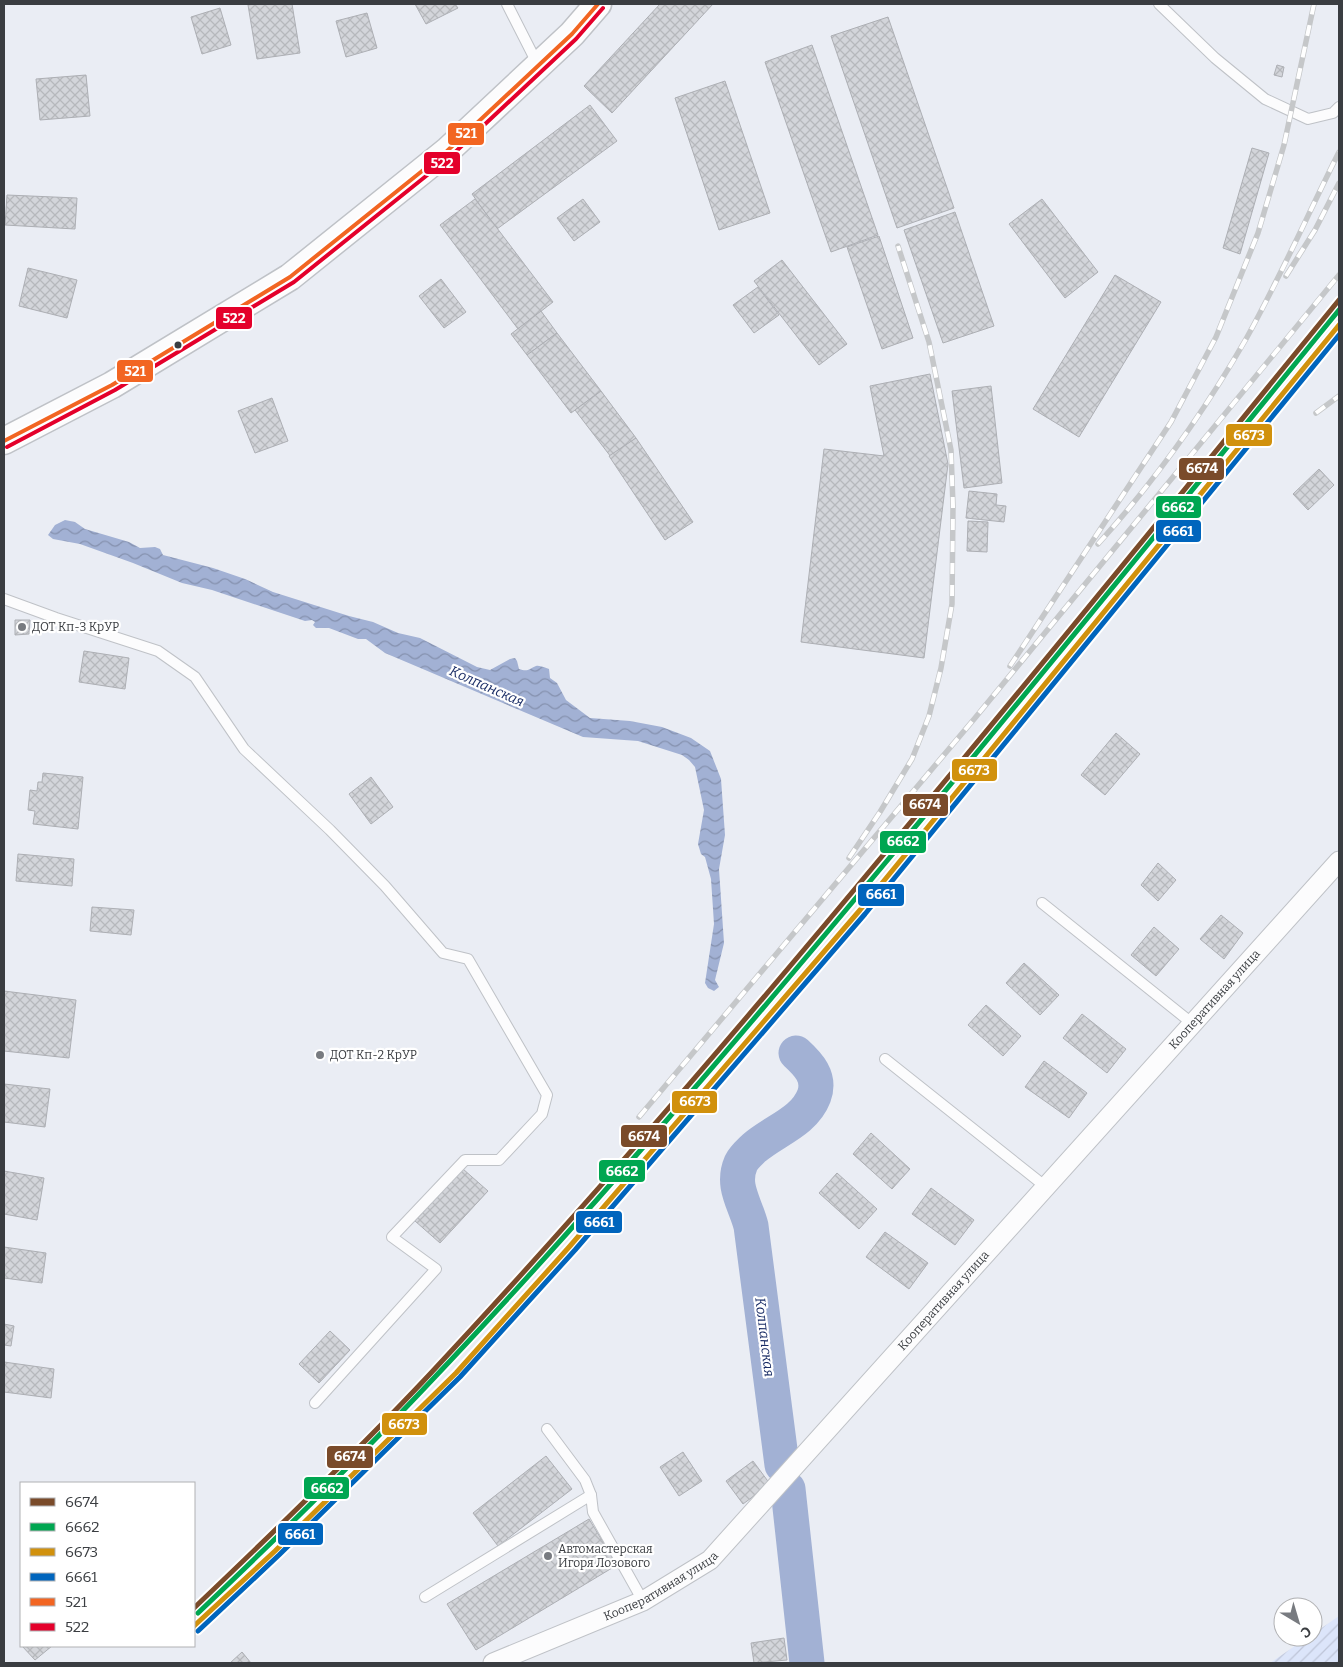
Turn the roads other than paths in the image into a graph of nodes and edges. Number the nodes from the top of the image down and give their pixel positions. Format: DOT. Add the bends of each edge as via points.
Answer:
graph roads {
  1 [pos="507,4"];
  2 [pos="598,4"];
  3 [pos="1159,4"];
  4 [pos="538,66"];
  5 [pos="1339,107"];
  6 [pos="4,441"];
  7 [pos="4,598"];
  8 [pos="1339,861"];
  9 [pos="1042,902"];
  10 [pos="1193,1024"];
  11 [pos="885,1060"];
  12 [pos="1046,1187"];
  13 [pos="315,1403"];
  14 [pos="547,1429"];
  15 [pos="591,1495"];
  16 [pos="425,1597"];
  17 [pos="643,1601"];
  18 [pos="493,1663"];
  1 -- 4 [label="lane"];
  2 -- 4 [label="main road"];
  3 -- 5 [label="lane" via="1215,58 1265,99 1308,119 1333,113"];
  4 -- 6 [label="main road" via="447,151 290,276 112,386"];
  7 -- 13 [label="lane" via="158,651 195,677 244,749 385,886 443,953 468,959 547,1095 542,1114 499,1160 465,1160 392,1238 436,1269"];
  8 -- 10 [label="street, Кооперативная улица"];
  9 -- 10 [label="lane"];
  10 -- 12 [label="street, Кооперативная улица"];
  11 -- 12 [label="lane"];
  12 -- 17 [label="street, Кооперативная улица" via="710,1560"];
  14 -- 15 [label="lane" via="585,1480"];
  15 -- 16 [label="lane"];
  15 -- 17 [label="lane" via="593,1512"];
  17 -- 18 [label="street, Кооперативная улица"];
}
